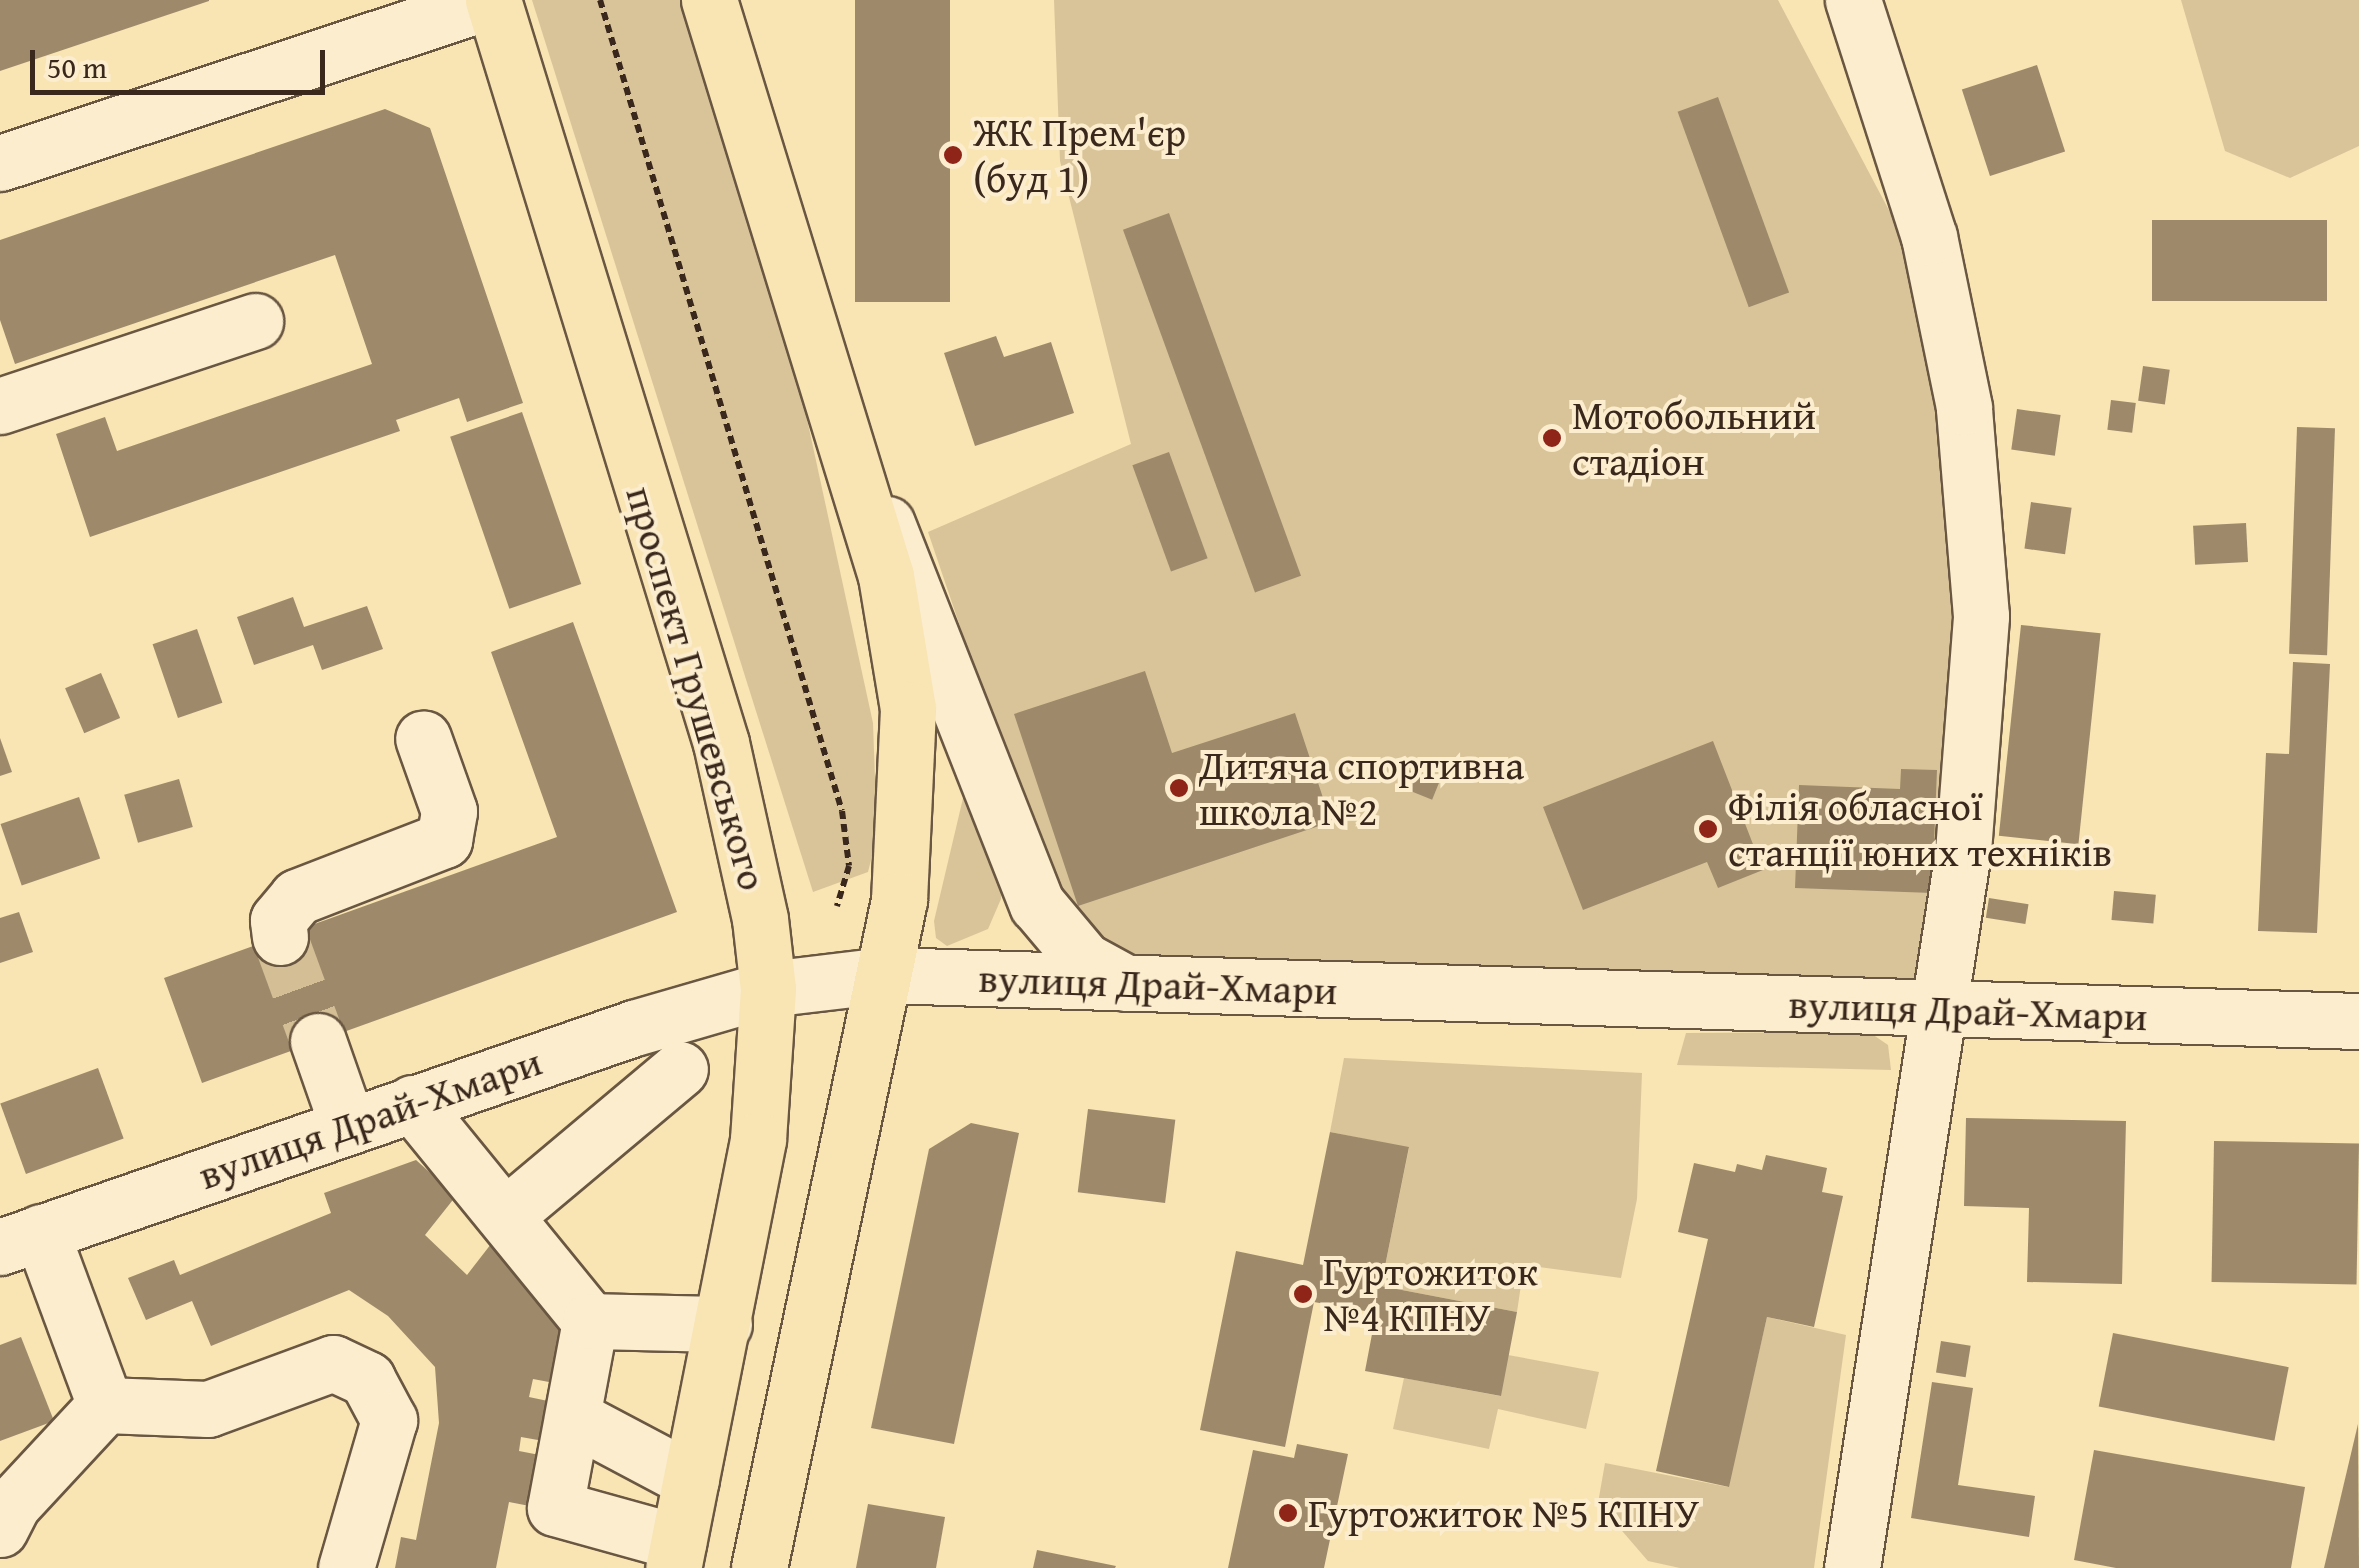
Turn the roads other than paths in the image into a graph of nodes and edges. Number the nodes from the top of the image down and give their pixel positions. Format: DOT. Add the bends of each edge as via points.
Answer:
graph roads {
  1 [pos="493,0"];
  2 [pos="709,0"];
  3 [pos="1854,0"];
  4 [pos="0,163"];
  5 [pos="256,321"];
  6 [pos="828,386"];
  7 [pos="0,406"];
  8 [pos="423,738"];
  9 [pos="280,937"];
  10 [pos="886,975"];
  11 [pos="1126,983"];
  12 [pos="768,989"];
  13 [pos="1935,1010"];
  14 [pos="2359,1021"];
  15 [pos="318,1041"];
  16 [pos="680,1069"];
  17 [pos="412,1102"];
  18 [pos="347,1124"];
  19 [pos="506,1214"];
  20 [pos="20,1240"];
  21 [pos="590,1321"];
  22 [pos="724,1324"];
  23 [pos="105,1405"];
  24 [pos="576,1419"];
  25 [pos="691,1480"];
  26 [pos="0,1529"];
  27 [pos="675,1555"];
  28 [pos="346,1568"];
  29 [pos="758,1568"];
  30 [pos="1852,1568"];
  1 -- 4 [label="street"];
  1 -- 12 [label="main road, проспект Грушевського" via="721,743 754,882"];
  2 -- 6 [label="main road"];
  3 -- 13 [label="street" via="1933,256 1964,408 1982,616 1963,851"];
  5 -- 7 [label="street"];
  6 -- 10 [label="main road" via="886,576 908,709 908,813"];
  6 -- 11 [label="street" via="938,644 1037,904 1084,960"];
  8 -- 9 [label="street" via="450,811 444,840 297,897 278,920"];
  10 -- 11 [label="street, вулиця Драй-Хмари"];
  10 -- 12 [label="street, вулиця Драй-Хмари"];
  10 -- 29 [label="main road"];
  11 -- 13 [label="street, вулиця Драй-Хмари"];
  12 -- 17 [label="street, вулиця Драй-Хмари"];
  12 -- 22 [label="main road, проспект Грушевського" via="758,1140"];
  13 -- 14 [label="street, вулиця Драй-Хмари"];
  13 -- 30 [label="street"];
  15 -- 18 [label="street"];
  16 -- 19 [label="street"];
  17 -- 18 [label="street, вулиця Драй-Хмари"];
  17 -- 19 [label="street"];
  18 -- 20 [label="street, вулиця Драй-Хмари"];
  19 -- 21 [label="street"];
  20 -- 23 [label="street"];
  21 -- 22 [label="street"];
  21 -- 24 [label="street"];
  22 -- 25 [label="main road, проспект Грушевського"];
  23 -- 26 [label="street" via="12,1505"];
  23 -- 28 [label="street" via="208,1408 314,1366 352,1367 378,1390 389,1420"];
  24 -- 25 [label="street"];
  24 -- 27 [label="street" via="554,1508"];
  25 -- 27 [label="main road, проспект Грушевського"];
}
